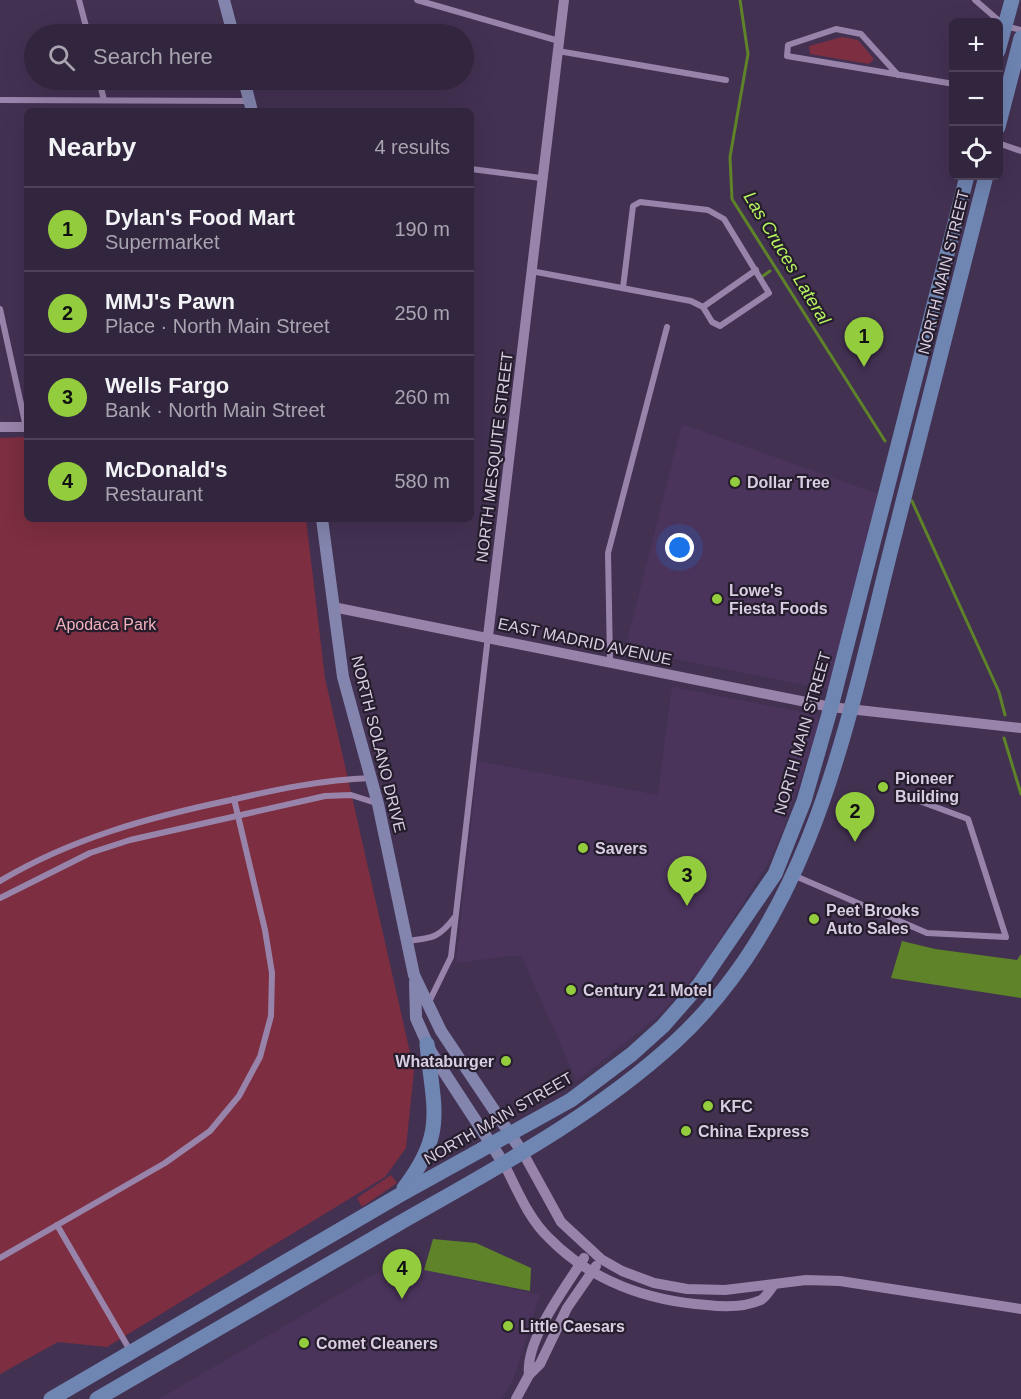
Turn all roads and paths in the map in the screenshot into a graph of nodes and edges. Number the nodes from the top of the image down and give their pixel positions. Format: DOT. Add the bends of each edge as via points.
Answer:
graph roads {
  1 [pos="79,0"];
  2 [pos="224,0"];
  3 [pos="417,0"];
  4 [pos="564,0"];
  5 [pos="975,0"];
  6 [pos="1012,0"];
  7 [pos="85,24"];
  8 [pos="230,24"];
  9 [pos="1005,26"];
  10 [pos="1021,30"];
  11 [pos="1003,34"];
  12 [pos="1021,38"];
  13 [pos="559,46"];
  14 [pos="898,75"];
  15 [pos="726,80"];
  16 [pos="949,83"];
  17 [pos="102,90"];
  18 [pos="246,90"];
  19 [pos="1003,93"];
  20 [pos="0,100"];
  21 [pos="104,100"];
  22 [pos="250,106"];
  23 [pos="1003,144"];
  24 [pos="1021,151"];
  25 [pos="474,169"];
  26 [pos="541,178"];
  27 [pos="966,180"];
  28 [pos="985,180"];
  29 [pos="756,270"];
  30 [pos="530,271"];
  31 [pos="623,288"];
  32 [pos="703,307"];
  33 [pos="0,309"];
  34 [pos="667,327"];
  35 [pos="3,332"];
  36 [pos="24,415"];
  37 [pos="0,427"];
  38 [pos="24,427"];
  39 [pos="322,522"];
  40 [pos="872,546"];
  41 [pos="891,552"];
  42 [pos="333,607"];
  43 [pos="488,636"];
  44 [pos="610,661"];
  45 [pos="831,706"];
  46 [pos="851,707"];
  47 [pos="1021,729"];
  48 [pos="370,778"];
  49 [pos="234,799"];
  50 [pos="922,802"];
  51 [pos="378,804"];
  52 [pos="239,814"];
  53 [pos="22,867"];
  54 [pos="775,874"];
  55 [pos="793,875"];
  56 [pos="0,881"];
  57 [pos="29,882"];
  58 [pos="0,898"];
  59 [pos="454,918"];
  60 [pos="407,941"];
  61 [pos="414,975"];
  62 [pos="428,1005"];
  63 [pos="427,1044"];
  64 [pos="509,1133"];
  65 [pos="492,1142"];
  66 [pos="523,1153"];
  67 [pos="504,1164"];
  68 [pos="398,1196"];
  69 [pos="57,1225"];
  70 [pos="590,1250"];
  71 [pos="0,1258"];
  72 [pos="601,1259"];
  73 [pos="581,1264"];
  74 [pos="593,1271"];
  75 [pos="773,1286"];
  76 [pos="1021,1309"];
  77 [pos="131,1352"];
  78 [pos="529,1375"];
  79 [pos="51,1399"];
  80 [pos="97,1399"];
  81 [pos="516,1399"];
  1 -- 7 [label="street"];
  2 -- 8 [label="main road"];
  3 -- 13 [label="street"];
  4 -- 13 [label="street, NORTH MESQUITE STREET"];
  5 -- 9 [label="street"];
  6 -- 9 [label="main road"];
  9 -- 10 [label="street"];
  9 -- 11 [label="main road"];
  12 -- 19 [label="main road"];
  13 -- 15 [label="street"];
  13 -- 26 [label="street, NORTH MESQUITE STREET"];
  14 -- 14 [label="street" via="787,56 788,45 836,29 861,34"];
  14 -- 16 [label="street"];
  17 -- 21 [label="street"];
  18 -- 22 [label="main road"];
  20 -- 21 [label="street"];
  21 -- 22 [label="street"];
  23 -- 24 [label="street"];
  25 -- 26 [label="street"];
  26 -- 30 [label="street, NORTH MESQUITE STREET"];
  27 -- 40 [label="main road, NORTH MAIN STREET"];
  28 -- 41 [label="main road, NORTH MAIN STREET"];
  29 -- 31 [label="street" via="723,219 713,212 636,203"];
  29 -- 32 [label="street"];
  29 -- 32 [label="street" via="768,290 767,297 720,326 712,322"];
  30 -- 31 [label="street"];
  30 -- 43 [label="street, NORTH MESQUITE STREET"];
  31 -- 32 [label="street" via="691,301"];
  33 -- 35 [label="street"];
  34 -- 44 [label="street" via="608,553"];
  35 -- 36 [label="street"];
  37 -- 38 [label="street"];
  39 -- 42 [label="main road, NORTH SOLANO DRIVE"];
  40 -- 41 [label="main road"];
  40 -- 45 [label="main road, NORTH MAIN STREET"];
  41 -- 46 [label="main road, NORTH MAIN STREET"];
  42 -- 43 [label="street, EAST MADRID AVENUE"];
  42 -- 48 [label="main road, NORTH SOLANO DRIVE" via="344,677"];
  43 -- 44 [label="street, EAST MADRID AVENUE"];
  43 -- 59 [label="street, NORTH MESQUITE STREET"];
  44 -- 45 [label="street, EAST MADRID AVENUE"];
  45 -- 46 [label="street, EAST MADRID AVENUE"];
  45 -- 54 [label="main road, NORTH MAIN STREET" via="804,801"];
  46 -- 47 [label="street, EAST MADRID AVENUE"];
  46 -- 55 [label="main road, NORTH MAIN STREET" via="822,806"];
  48 -- 49 [label="street" via="309,782"];
  48 -- 51 [label="main road, NORTH SOLANO DRIVE"];
  49 -- 52 [label="street"];
  49 -- 53 [label="street" via="96,834"];
  50 -- 55 [label="street" via="968,819 1006,936 927,933"];
  51 -- 52 [label="street" via="341,795"];
  51 -- 60 [label="main road, NORTH SOLANO DRIVE"];
  52 -- 57 [label="street" via="130,840 90,853"];
  52 -- 69 [label="street" via="272,973 271,1016 260,1057 239,1096 210,1131 165,1163"];
  53 -- 56 [label="street"];
  53 -- 57 [label="street"];
  54 -- 55 [label="main road"];
  54 -- 64 [label="main road, NORTH MAIN STREET" via="699,985 663,1026 622,1063 571,1100"];
  55 -- 66 [label="main road, NORTH MAIN STREET" via="748,955 677,1040 596,1106"];
  57 -- 58 [label="street"];
  59 -- 60 [label="street" via="432,939"];
  59 -- 62 [label="street, NORTH MESQUITE STREET" via="451,957"];
  60 -- 61 [label="main road, NORTH SOLANO DRIVE"];
  61 -- 62 [label="main road, NORTH SOLANO DRIVE"];
  61 -- 63 [label="main road, NORTH SOLANO DRIVE" via="416,1018"];
  62 -- 64 [label="main road, NORTH SOLANO DRIVE"];
  63 -- 65 [label="main road, NORTH SOLANO DRIVE"];
  63 -- 68 [label="main road" via="436,1097 434,1122 420,1168"];
  64 -- 65 [label="main road, NORTH MAIN STREET"];
  64 -- 66 [label="main road, NORTH SOLANO DRIVE"];
  65 -- 67 [label="main road, NORTH SOLANO DRIVE"];
  65 -- 68 [label="main road, NORTH MAIN STREET"];
  66 -- 67 [label="main road, NORTH MAIN STREET"];
  66 -- 70 [label="street" via="561,1222"];
  67 -- 73 [label="street" via="532,1218 548,1238"];
  67 -- 80 [label="main road, NORTH MAIN STREET"];
  68 -- 77 [label="main road, NORTH MAIN STREET"];
  69 -- 71 [label="street"];
  69 -- 77 [label="street"];
  70 -- 72 [label="street"];
  70 -- 73 [label="street"];
  72 -- 74 [label="street"];
  72 -- 75 [label="street" via="654,1283 687,1289"];
  73 -- 74 [label="street"];
  73 -- 78 [label="street" via="549,1314 528,1363"];
  74 -- 75 [label="street" via="645,1296 684,1304 726,1307 762,1299"];
  74 -- 78 [label="street" via="567,1308 540,1364"];
  75 -- 76 [label="street" via="806,1280 840,1281"];
  77 -- 79 [label="main road, NORTH MAIN STREET"];
  78 -- 81 [label="street"];
}
